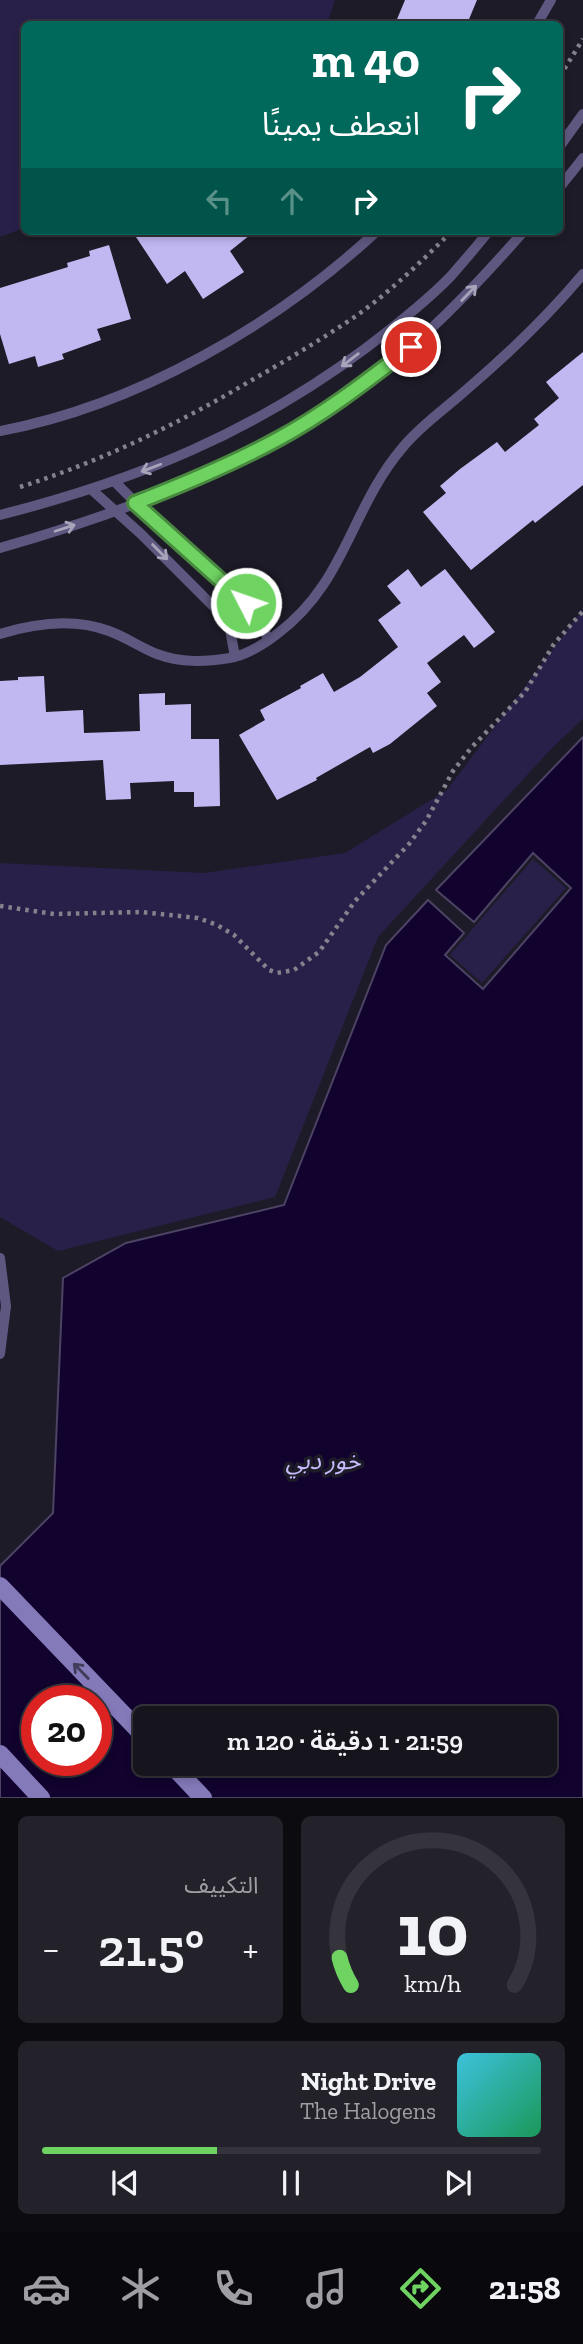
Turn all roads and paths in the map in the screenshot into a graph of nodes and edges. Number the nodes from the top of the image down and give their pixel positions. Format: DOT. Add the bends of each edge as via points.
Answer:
graph roads {
  1 [pos="551,0"];
  2 [pos="539,21"];
  3 [pos="583,39"];
  4 [pos="563,71"];
  5 [pos="583,114"];
  6 [pos="563,142"];
  7 [pos="583,158"];
  8 [pos="563,183"];
  9 [pos="373,235"];
  10 [pos="448,235"];
  11 [pos="485,235"];
  12 [pos="521,235"];
  13 [pos="583,274"];
  14 [pos="0,431"];
  15 [pos="115,482"];
  16 [pos="11,490"];
  17 [pos="92,490"];
  18 [pos="135,503"];
  19 [pos="116,512"];
  20 [pos="0,515"];
  21 [pos="0,548"];
  22 [pos="583,611"];
  23 [pos="0,634"];
  24 [pos="269,640"];
  25 [pos="235,657"];
  26 [pos="0,906"];
  27 [pos="0,1258"];
  28 [pos="0,1354"];
  29 [pos="0,1586"];
  30 [pos="133,1725"];
  31 [pos="0,1754"];
  32 [pos="182,1776"];
  33 [pos="41,1798"];
  34 [pos="203,1798"];
  1 -- 2 [label="lane"];
  3 -- 4 [label="path"];
  5 -- 6 [label="lane"];
  7 -- 8 [label="lane"];
  9 -- 14 [label="lane" via="287,305 222,346 83,408"];
  10 -- 16 [label="path" via="357,315 216,402 76,469"];
  11 -- 15 [label="lane, one-way" via="391,330 328,377 248,424"];
  18 -- 12 [label="lane, one-way" via="257,450 348,395 441,320"];
  13 -- 24 [label="lane" via="525,337 404,446 379,478 313,602"];
  15 -- 17 [label="lane"];
  15 -- 18 [label="lane"];
  17 -- 19 [label="lane"];
  17 -- 20 [label="lane"];
  18 -- 19 [label="lane"];
  18 -- 24 [label="lane" via="246,603"];
  21 -- 19 [label="lane, one-way"];
  19 -- 25 [label="lane, one-way" via="224,617"];
  22 -- 26 [label="path" via="554,643 525,692 453,771 409,844 355,901 319,952 294,970 269,970 234,935 198,918 141,912 54,914"];
  23 -- 25 [label="lane" via="25,626 80,624 107,630 181,661"];
  24 -- 25 [label="lane"];
  27 -- 28 [label="lane" via="6,1306"];
  30 -- 29 [label="main road, one-way"];
  31 -- 33 [label="main road"];
  32 -- 34 [label="main road"];
}
